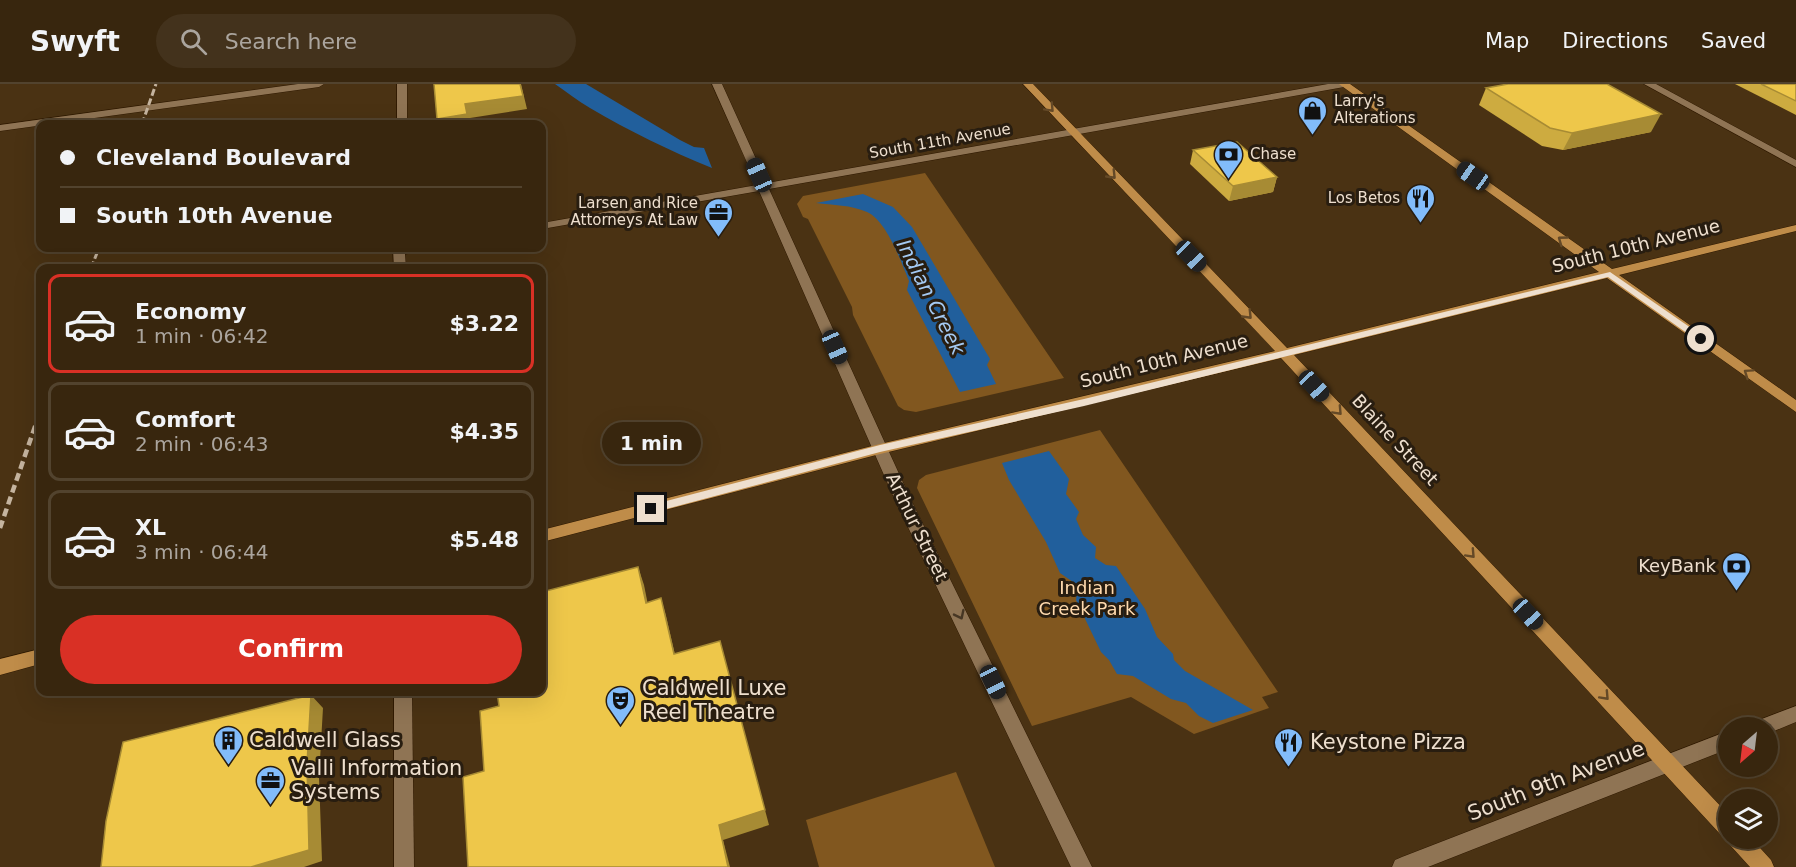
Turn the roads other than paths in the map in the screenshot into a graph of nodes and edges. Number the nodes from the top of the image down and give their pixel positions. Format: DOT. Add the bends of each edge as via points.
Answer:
graph roads {
  1 [pos="319,84"];
  2 [pos="402,84"];
  3 [pos="717,84"];
  4 [pos="1028,84"];
  5 [pos="1344,84"];
  6 [pos="1648,84"];
  7 [pos="253,88"];
  8 [pos="59,120"];
  9 [pos="402,120"];
  10 [pos="36,123"];
  11 [pos="0,128"];
  12 [pos="1072,132"];
  13 [pos="1796,164"];
  14 [pos="765,188"];
  15 [pos="546,225"];
  16 [pos="1796,228"];
  17 [pos="1610,274"];
  18 [pos="1284,353"];
  19 [pos="1796,407"];
  20 [pos="880,449"];
  21 [pos="546,535"];
  22 [pos="36,658"];
  23 [pos="0,667"];
  24 [pos="403,696"];
  25 [pos="1796,714"];
  26 [pos="1778,721"];
  27 [pos="1718,744"];
  28 [pos="1668,763"];
  29 [pos="1718,817"];
  30 [pos="1747,849"];
  31 [pos="404,867"];
  32 [pos="1082,867"];
  33 [pos="1402,867"];
  34 [pos="1764,867"];
  1 -- 7 [label="street"];
  2 -- 9 [label="street"];
  3 -- 14 [label="street, Arthur Street"];
  4 -- 12 [label="main road, Blaine Street, one-way"];
  5 -- 12 [label="street, South 11th Avenue"];
  17 -- 5 [label="main road, one-way"];
  6 -- 13 [label="street"];
  7 -- 8 [label="street"];
  10 -- 11 [label="street"];
  12 -- 14 [label="street, South 11th Avenue"];
  12 -- 18 [label="main road, Blaine Street, one-way"];
  14 -- 15 [label="street, South 11th Avenue"];
  14 -- 20 [label="street, Arthur Street"];
  16 -- 17 [label="main road, South 10th Avenue"];
  17 -- 18 [label="main road, South 10th Avenue"];
  19 -- 17 [label="main road, one-way"];
  18 -- 20 [label="main road, South 10th Avenue"];
  18 -- 28 [label="main road, Blaine Street, one-way"];
  20 -- 21 [label="main road, South 10th Avenue"];
  20 -- 32 [label="street, Arthur Street, one-way"];
  22 -- 23 [label="main road"];
  24 -- 31 [label="street"];
  25 -- 26 [label="street"];
  27 -- 28 [label="street, South 9th Avenue"];
  28 -- 29 [label="main road, Blaine Street"];
  28 -- 33 [label="street, South 9th Avenue"];
  30 -- 34 [label="main road"];
}
